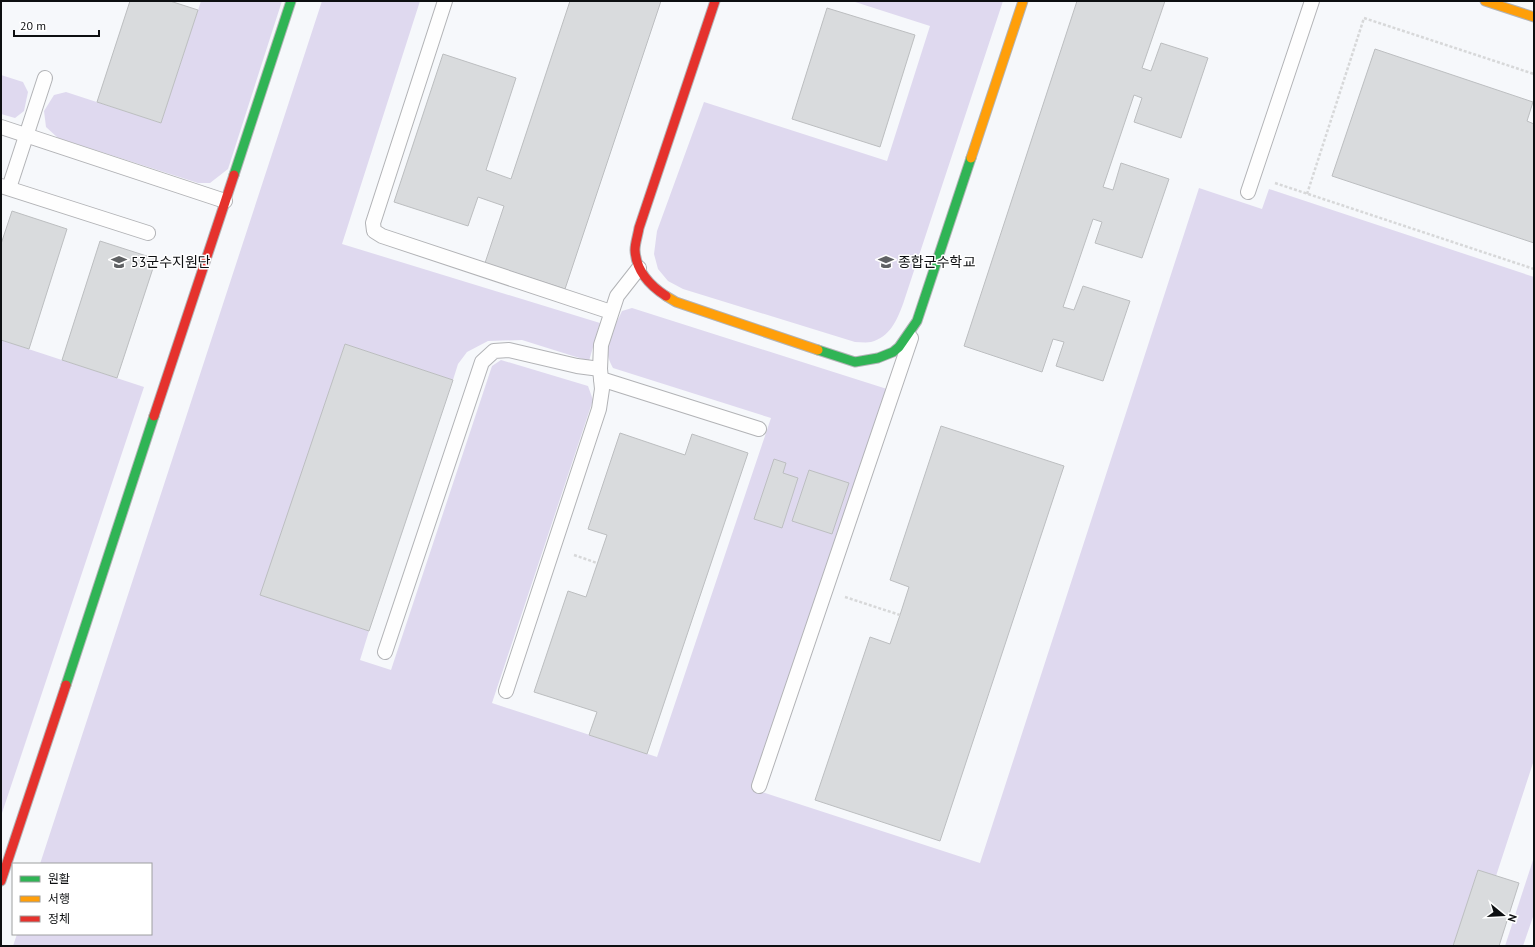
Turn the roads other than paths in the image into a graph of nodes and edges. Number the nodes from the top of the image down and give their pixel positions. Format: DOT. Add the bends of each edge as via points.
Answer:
graph roads {
  1 [pos="291,1"];
  2 [pos="445,1"];
  3 [pos="715,1"];
  4 [pos="1023,1"];
  5 [pos="1312,1"];
  6 [pos="1485,1"];
  7 [pos="1534,17"];
  8 [pos="45,78"];
  9 [pos="1,128"];
  10 [pos="26,136"];
  11 [pos="5,187"];
  12 [pos="1248,192"];
  13 [pos="225,201"];
  14 [pos="148,233"];
  15 [pos="639,268"];
  16 [pos="611,312"];
  17 [pos="917,321"];
  18 [pos="601,374"];
  19 [pos="759,429"];
  20 [pos="385,652"];
  21 [pos="506,691"];
  22 [pos="759,786"];
  23 [pos="1,881"];
  1 -- 13 [label="street"];
  2 -- 16 [label="lane" via="373,223 374,231 382,236"];
  3 -- 15 [label="street" via="639,228 635,251"];
  4 -- 17 [label="street"];
  5 -- 12 [label="lane"];
  6 -- 7 [label="street"];
  8 -- 10 [label="lane"];
  9 -- 10 [label="lane"];
  10 -- 11 [label="lane"];
  10 -- 13 [label="lane"];
  11 -- 14 [label="lane"];
  13 -- 23 [label="street"];
  15 -- 16 [label="lane" via="617,296"];
  15 -- 17 [label="street" via="646,282 676,302 855,362 875,360 890,354 905,342"];
  16 -- 18 [label="lane" via="601,345"];
  17 -- 22 [label="lane"];
  18 -- 19 [label="lane"];
  18 -- 20 [label="lane" via="509,350 494,351 482,362"];
  18 -- 21 [label="lane" via="599,409"];
}
